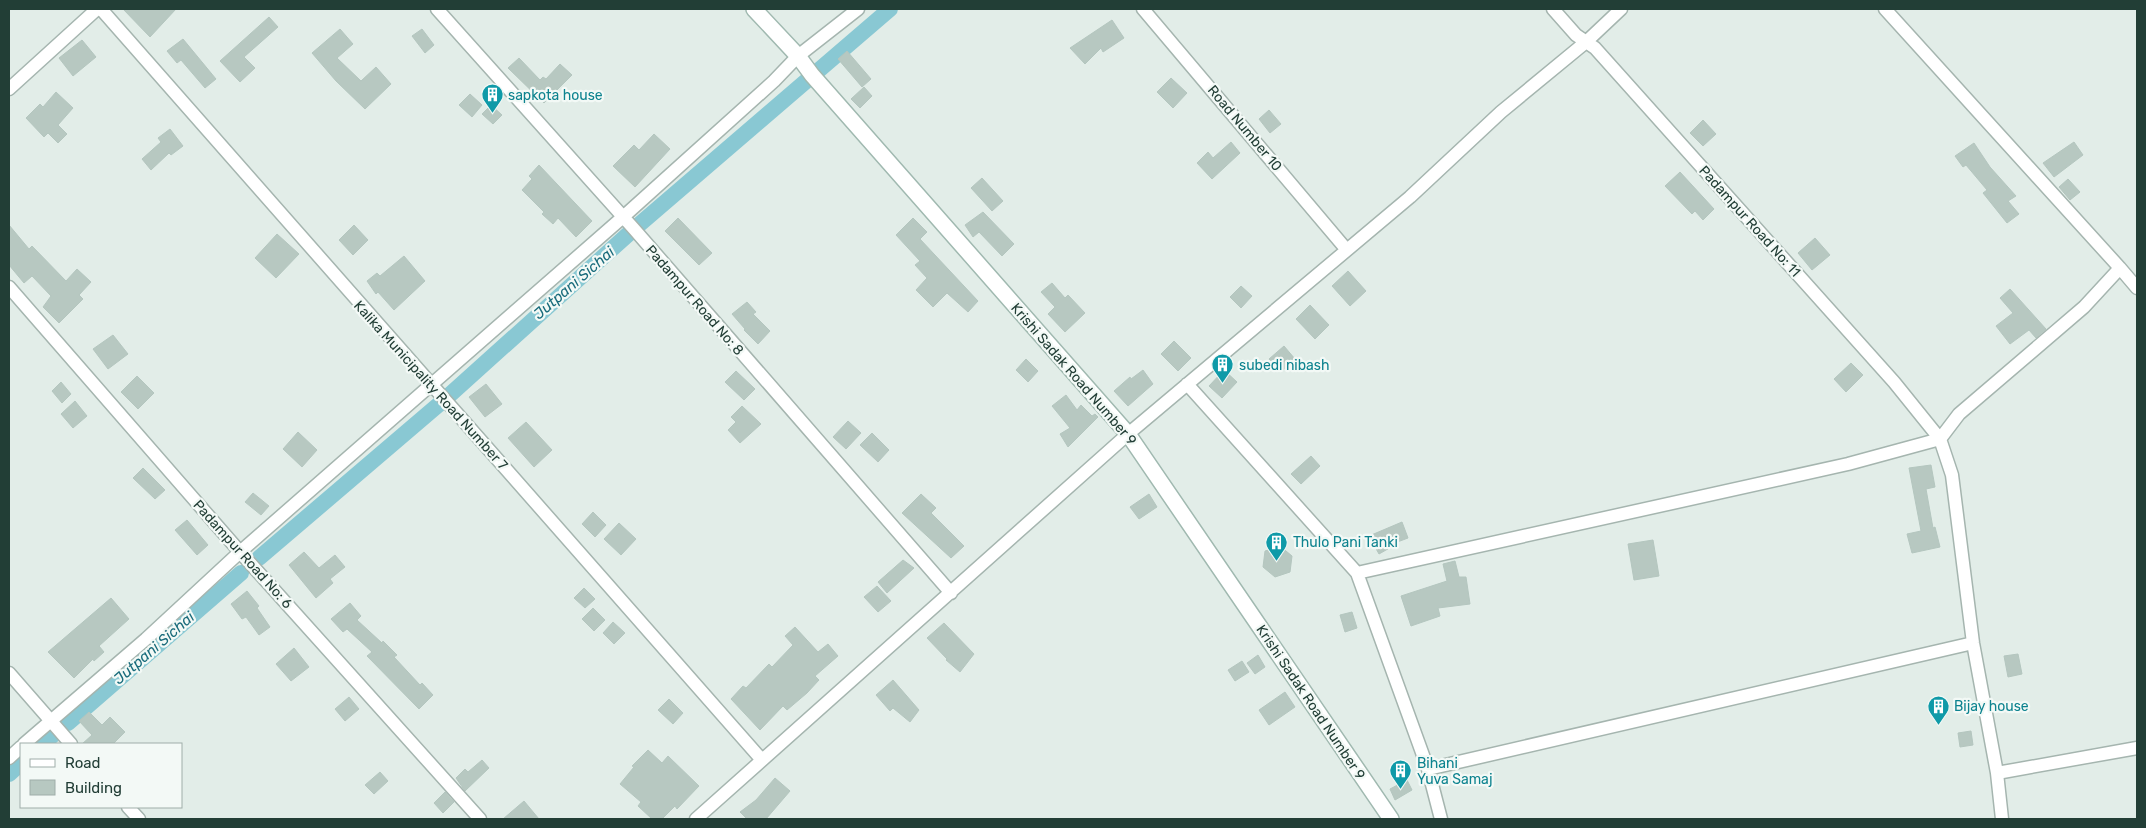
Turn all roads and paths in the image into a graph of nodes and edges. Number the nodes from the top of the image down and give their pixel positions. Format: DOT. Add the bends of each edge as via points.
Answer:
graph roads {
  1 [pos="96,9"];
  2 [pos="101,9"];
  3 [pos="437,9"];
  4 [pos="754,9"];
  5 [pos="858,9"];
  6 [pos="1143,9"];
  7 [pos="1553,9"];
  8 [pos="1621,9"];
  9 [pos="1884,9"];
  10 [pos="1586,42"];
  11 [pos="798,56"];
  12 [pos="9,89"];
  13 [pos="623,217"];
  14 [pos="1346,249"];
  15 [pos="2120,268"];
  16 [pos="9,287"];
  17 [pos="2137,288"];
  18 [pos="1187,384"];
  19 [pos="432,386"];
  20 [pos="1128,434"];
  21 [pos="1940,439"];
  22 [pos="240,552"];
  23 [pos="1358,573"];
  24 [pos="951,593"];
  25 [pos="1973,643"];
  26 [pos="9,674"];
  27 [pos="50,721"];
  28 [pos="25,743"];
  29 [pos="70,743"];
  30 [pos="20,748"];
  31 [pos="2137,748"];
  32 [pos="9,758"];
  33 [pos="762,760"];
  34 [pos="1428,769"];
  35 [pos="1997,773"];
  36 [pos="129,808"];
  37 [pos="139,819"];
  38 [pos="480,819"];
  39 [pos="696,819"];
  40 [pos="1391,819"];
  41 [pos="1441,819"];
  42 [pos="2002,819"];
  1 -- 12 [label="street"];
  2 -- 19 [label="street, Kalika Municipality Road Number 7"];
  3 -- 13 [label="street, Padampur Road No: 8"];
  4 -- 11 [label="street, Krishi Sadak Road Number 9"];
  5 -- 11 [label="street"];
  6 -- 14 [label="street, Road Number 10"];
  7 -- 10 [label="street, Padampur Road No: 11"];
  8 -- 10 [label="street"];
  9 -- 15 [label="street"];
  10 -- 14 [label="street" via="1500,112 1410,197"];
  10 -- 21 [label="street, Padampur Road No: 11" via="1595,48 1881,367"];
  11 -- 13 [label="street"];
  11 -- 20 [label="street, Krishi Sadak Road Number 9"];
  13 -- 19 [label="street"];
  13 -- 24 [label="street, Padampur Road No: 8"];
  14 -- 18 [label="street"];
  15 -- 17 [label="street"];
  15 -- 21 [label="street" via="2084,307 1959,414"];
  16 -- 22 [label="street, Padampur Road No: 6"];
  18 -- 20 [label="street"];
  18 -- 23 [label="street"];
  19 -- 22 [label="street"];
  19 -- 33 [label="street, Kalika Municipality Road Number 7"];
  20 -- 24 [label="street"];
  20 -- 40 [label="street, Krishi Sadak Road Number 9"];
  21 -- 23 [label="street" via="1848,464"];
  21 -- 25 [label="street" via="1952,475"];
  22 -- 27 [label="street"];
  22 -- 38 [label="street, Padampur Road No: 6"];
  23 -- 34 [label="street"];
  24 -- 33 [label="street"];
  25 -- 34 [label="street"];
  25 -- 35 [label="street"];
  26 -- 27 [label="street"];
  27 -- 28 [label="street"];
  27 -- 29 [label="street"];
  30 -- 32 [label="street"];
  31 -- 35 [label="street"];
  33 -- 39 [label="street"];
  34 -- 41 [label="street"];
  35 -- 42 [label="street"];
  36 -- 37 [label="street"];
}
